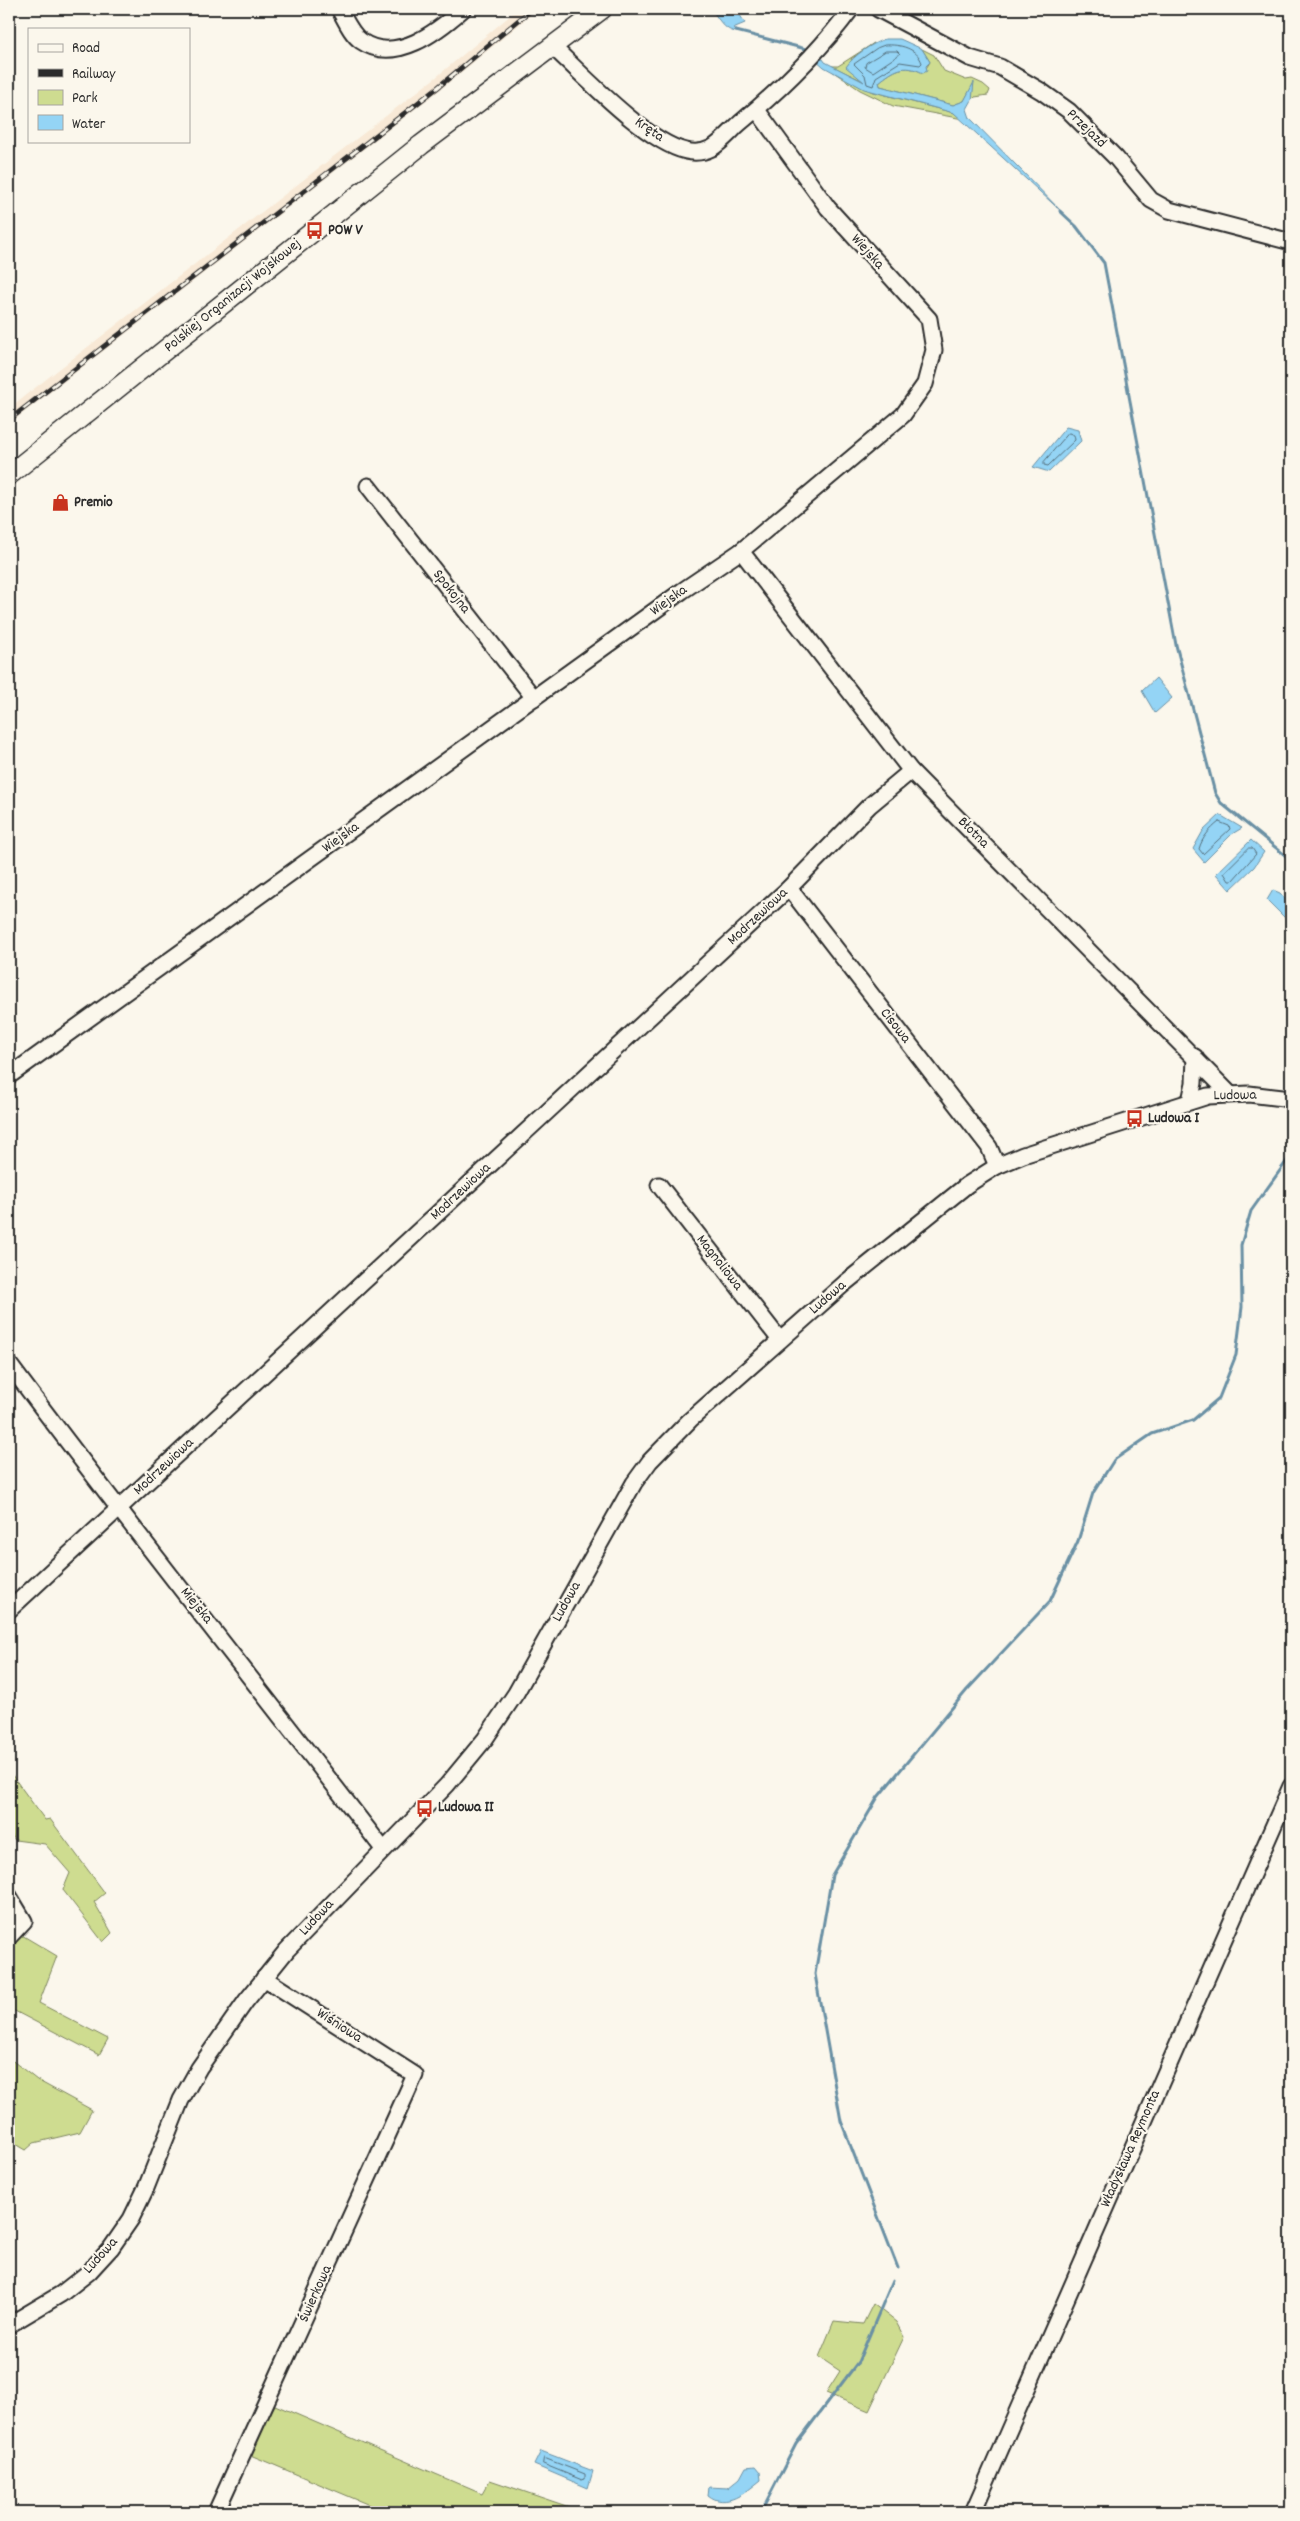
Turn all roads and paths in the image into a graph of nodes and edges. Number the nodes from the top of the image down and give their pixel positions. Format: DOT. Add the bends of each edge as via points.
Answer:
graph roads {
  1 [pos="339,9"];
  2 [pos="463,9"];
  3 [pos="602,9"];
  4 [pos="851,9"];
  5 [pos="878,9"];
  6 [pos="552,46"];
  7 [pos="757,110"];
  8 [pos="1291,242"];
  9 [pos="9,475"];
  10 [pos="368,486"];
  11 [pos="741,551"];
  12 [pos="534,698"];
  13 [pos="911,771"];
  14 [pos="789,888"];
  15 [pos="1195,1057"];
  16 [pos="9,1076"];
  17 [pos="1230,1094"];
  18 [pos="1291,1099"];
  19 [pos="1190,1101"];
  20 [pos="997,1166"];
  21 [pos="659,1185"];
  22 [pos="780,1340"];
  23 [pos="9,1364"];
  24 [pos="117,1509"];
  25 [pos="9,1610"];
  26 [pos="1291,1786"];
  27 [pos="383,1849"];
  28 [pos="9,1896"];
  29 [pos="9,1937"];
  30 [pos="264,1978"];
  31 [pos="414,2075"];
  32 [pos="9,2325"];
  33 [pos="216,2512"];
  34 [pos="973,2512"];
  1 -- 2 [label="street" via="359,40 370,46 391,48 404,46 435,32"];
  3 -- 6 [label="main road, Polskiej Organizacji Wojskowej"];
  4 -- 7 [label="street" via="832,36"];
  5 -- 8 [label="street, Przejazd" via="970,58 1000,66 1041,91 1068,111 1116,158 1151,200 1168,210"];
  6 -- 7 [label="street, Kręta" via="640,126 685,151 698,152 712,147"];
  6 -- 9 [label="main road, Polskiej Organizacji Wojskowej" via="421,145"];
  7 -- 11 [label="street, Wiejska" via="828,208 929,319 934,350 925,384 903,415"];
  10 -- 12 [label="street, Spokojna"];
  11 -- 12 [label="street, Wiejska"];
  11 -- 13 [label="street, Błotna"];
  12 -- 16 [label="street, Wiejska"];
  13 -- 14 [label="street, Modrzewiowa" via="869,806"];
  13 -- 15 [label="street, Błotna"];
  14 -- 20 [label="street, Cisowa" via="989,1147"];
  14 -- 24 [label="street, Modrzewiowa"];
  15 -- 17 [label="street, Błotna"];
  15 -- 19 [label="street"];
  17 -- 18 [label="street, Ludowa"];
  17 -- 19 [label="street, Ludowa"];
  19 -- 20 [label="street, Ludowa"];
  20 -- 22 [label="street, Ludowa" via="948,1200"];
  21 -- 22 [label="street, Magnoliowa"];
  22 -- 27 [label="street, Ludowa" via="650,1460 502,1716 466,1763"];
  23 -- 24 [label="street, Miejska"];
  24 -- 25 [label="street, Modrzewiowa"];
  24 -- 27 [label="street, Miejska"];
  26 -- 34 [label="street, Władysława Reymonta"];
  27 -- 30 [label="street, Ludowa"];
  28 -- 29 [label="street" via="24,1921"];
  30 -- 31 [label="street, Wiśniowa"];
  30 -- 32 [label="street, Ludowa" via="194,2076 131,2219 111,2248 89,2272 61,2294"];
  31 -- 33 [label="street, Świerkowa"];
}
